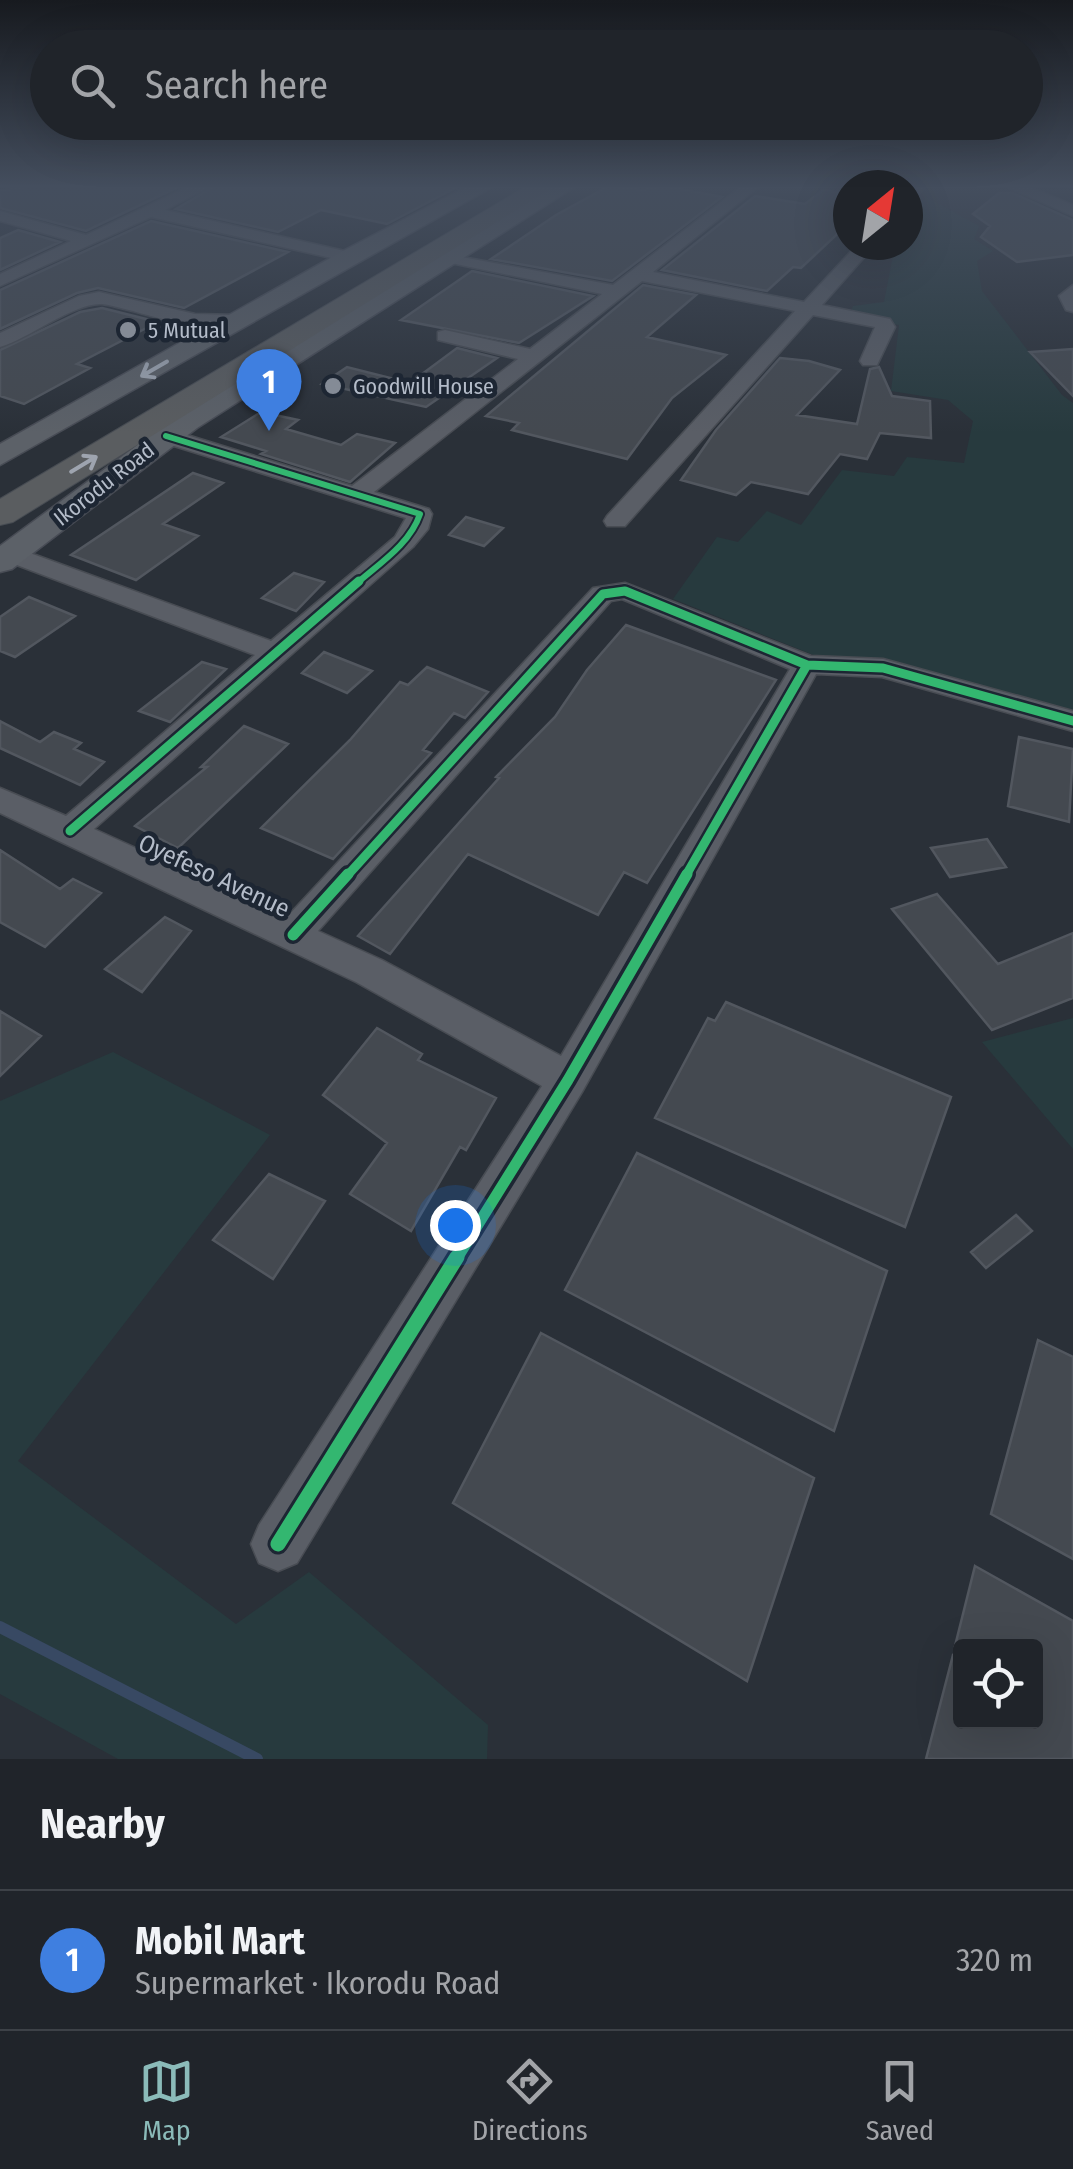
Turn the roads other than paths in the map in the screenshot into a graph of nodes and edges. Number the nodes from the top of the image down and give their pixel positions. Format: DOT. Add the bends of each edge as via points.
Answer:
graph roads {
  1 [pos="27,268"];
  2 [pos="330,268"];
  3 [pos="377,268"];
  4 [pos="419,268"];
  5 [pos="436,268"];
  6 [pos="502,268"];
  7 [pos="650,268"];
  8 [pos="846,268"];
  9 [pos="641,275"];
  10 [pos="0,281"];
  11 [pos="1073,291"];
  12 [pos="619,292"];
  13 [pos="812,306"];
  14 [pos="1073,306"];
  15 [pos="238,322"];
  16 [pos="445,336"];
  17 [pos="324,338"];
  18 [pos="0,341"];
  19 [pos="538,357"];
  20 [pos="870,361"];
  21 [pos="222,382"];
  22 [pos="166,436"];
  23 [pos="0,456"];
  24 [pos="0,487"];
  25 [pos="358,493"];
  26 [pos="0,514"];
  27 [pos="616,522"];
  28 [pos="5,558"];
  29 [pos="276,652"];
  30 [pos="807,665"];
  31 [pos="1073,721"];
  32 [pos="0,799"];
  33 [pos="70,831"];
  34 [pos="293,935"];
  35 [pos="568,1080"];
  36 [pos="278,1544"];
  1 -- 10 [label="street"];
  2 -- 15 [label="main road"];
  3 -- 24 [label="highway, Ikorodu Road"];
  4 -- 21 [label="highway, Ikorodu Road"];
  5 -- 17 [label="main road, Ikorodu Road"];
  6 -- 12 [label="street"];
  7 -- 9 [label="street"];
  8 -- 13 [label="street"];
  9 -- 12 [label="street"];
  9 -- 13 [label="street"];
  11 -- 14 [label="street"];
  12 -- 19 [label="street"];
  13 -- 20 [label="street" via="883,323"];
  13 -- 27 [label="street"];
  15 -- 18 [label="street" via="194,320 99,298"];
  15 -- 23 [label="main road, one-way"];
  16 -- 19 [label="street"];
  17 -- 21 [label="highway"];
  17 -- 22 [label="main road, Ikorodu Road"];
  19 -- 25 [label="street"];
  26 -- 21 [label="highway, Ikorodu Road, one-way"];
  22 -- 25 [label="street"];
  22 -- 28 [label="main road, Ikorodu Road"];
  25 -- 29 [label="street" via="420,514 414,529"];
  28 -- 29 [label="street"];
  29 -- 33 [label="street"];
  30 -- 31 [label="street" via="883,668"];
  30 -- 34 [label="street" via="625,591 603,594"];
  30 -- 35 [label="street"];
  32 -- 33 [label="street, Oyefeso Avenue"];
  33 -- 34 [label="street, Oyefeso Avenue"];
  34 -- 35 [label="street, Oyefeso Avenue"];
  35 -- 36 [label="street"];
}
